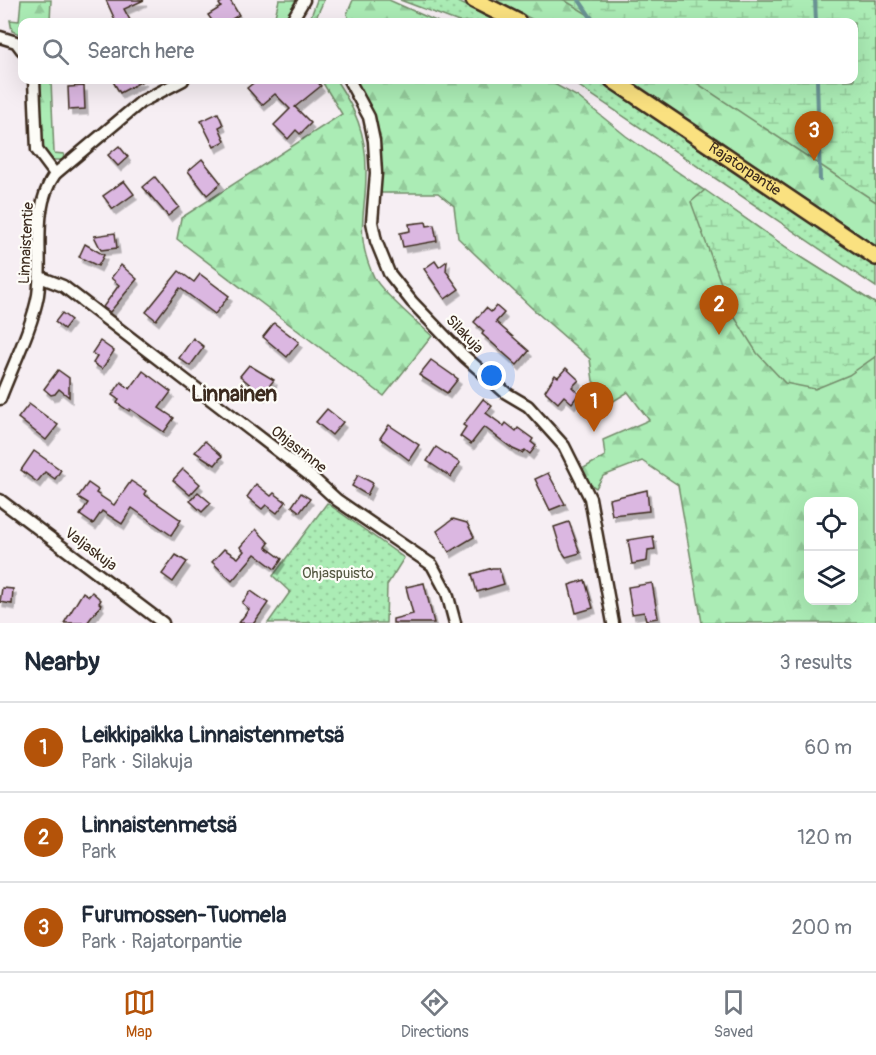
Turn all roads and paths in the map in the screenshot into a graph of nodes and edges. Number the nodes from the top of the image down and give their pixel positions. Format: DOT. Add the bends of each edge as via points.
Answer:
graph roads {
  1 [pos="304,0"];
  2 [pos="474,0"];
  3 [pos="293,18"];
  4 [pos="510,18"];
  5 [pos="0,37"];
  6 [pos="18,45"];
  7 [pos="34,84"];
  8 [pos="175,84"];
  9 [pos="351,84"];
  10 [pos="619,84"];
  11 [pos="55,174"];
  12 [pos="876,257"];
  13 [pos="40,277"];
  14 [pos="0,399"];
  15 [pos="0,500"];
  16 [pos="163,623"];
  17 [pos="455,623"];
  18 [pos="613,623"];
  1 -- 3 [label="street"];
  2 -- 4 [label="main road"];
  5 -- 6 [label="street"];
  7 -- 11 [label="street" via="37,150"];
  8 -- 11 [label="street, Linnaistentie" via="141,102"];
  9 -- 18 [label="street, Silakuja" via="369,117 374,141 372,222 388,273 464,357 528,406 564,446 590,498"];
  10 -- 12 [label="main road, Rajatorpantie"];
  11 -- 13 [label="street, Linnaistentie" via="40,209"];
  13 -- 14 [label="street, Linnaistentie" via="32,313"];
  13 -- 17 [label="street, Ohjasrinne" via="63,286 337,500 419,554 439,576"];
  15 -- 16 [label="street, Valjaskuja"];
}
